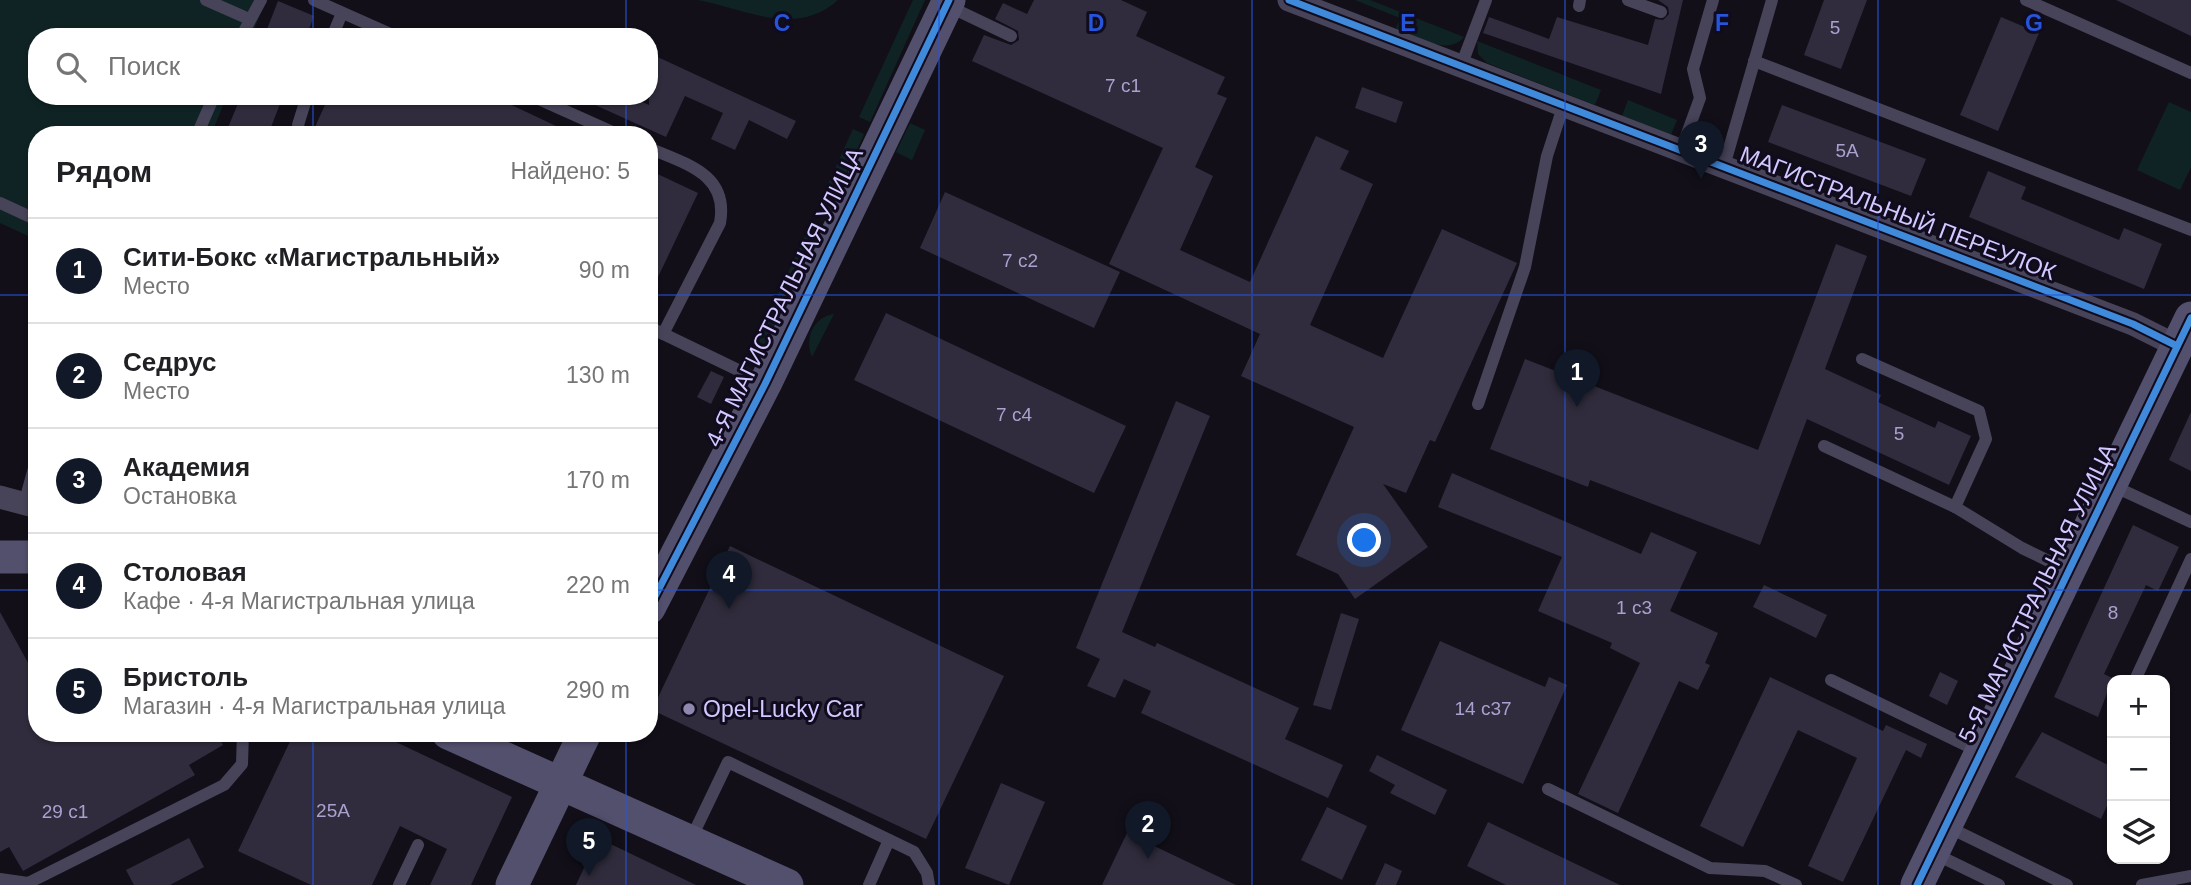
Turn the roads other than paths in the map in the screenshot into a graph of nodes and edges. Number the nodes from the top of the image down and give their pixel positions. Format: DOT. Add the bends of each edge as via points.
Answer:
graph roads {
  1 [pos="206,0"];
  2 [pos="261,0"];
  3 [pos="314,0"];
  4 [pos="1289,0"];
  5 [pos="1486,0"];
  6 [pos="1628,0"];
  7 [pos="1713,0"];
  8 [pos="1772,0"];
  9 [pos="2026,0"];
  10 [pos="948,3"];
  11 [pos="1661,12"];
  12 [pos="342,13"];
  13 [pos="249,19"];
  14 [pos="245,28"];
  15 [pos="336,28"];
  16 [pos="376,28"];
  17 [pos="1011,36"];
  18 [pos="1754,61"];
  19 [pos="1461,66"];
  20 [pos="2191,73"];
  21 [pos="1564,104"];
  22 [pos="210,105"];
  23 [pos="304,105"];
  24 [pos="552,105"];
  25 [pos="201,126"];
  26 [pos="298,126"];
  27 [pos="599,126"];
  28 [pos="1681,150"];
  29 [pos="658,152"];
  30 [pos="1724,166"];
  31 [pos="0,203"];
  32 [pos="28,216"];
  33 [pos="2191,230"];
  34 [pos="658,332"];
  35 [pos="2184,332"];
  36 [pos="663,334"];
  37 [pos="1862,359"];
  38 [pos="765,384"];
  39 [pos="1478,404"];
  40 [pos="1824,446"];
  41 [pos="2111,485"];
  42 [pos="0,497"];
  43 [pos="28,505"];
  44 [pos="1955,507"];
  45 [pos="2191,522"];
  46 [pos="0,557"];
  47 [pos="28,557"];
  48 [pos="2191,559"];
  49 [pos="2070,571"];
  50 [pos="658,591"];
  51 [pos="2137,675"];
  52 [pos="1831,680"];
  53 [pos="243,742"];
  54 [pos="580,742"];
  55 [pos="479,743"];
  56 [pos="1982,753"];
  57 [pos="560,786"];
  58 [pos="1548,789"];
  59 [pos="889,840"];
  60 [pos="1939,840"];
  61 [pos="690,842"];
  62 [pos="418,845"];
  63 [pos="2191,876"];
  64 [pos="0,878"];
  65 [pos="772,882"];
  66 [pos="28,884"];
  67 [pos="516,884"];
  68 [pos="399,885"];
  69 [pos="869,885"];
  70 [pos="929,885"];
  71 [pos="1796,885"];
  72 [pos="1917,885"];
  73 [pos="1998,885"];
  74 [pos="2067,885"];
  75 [pos="2142,885"];
  1 -- 13 [label="lane"];
  2 -- 13 [label="lane"];
  3 -- 12 [label="lane"];
  4 -- 19 [label="street, МАГИСТРАЛЬНЫЙ ПЕРЕУЛОК"];
  5 -- 19 [label="lane"];
  6 -- 11 [label="lane"];
  7 -- 28 [label="lane" via="1693,69 1700,98"];
  8 -- 18 [label="lane"];
  9 -- 20 [label="lane"];
  10 -- 17 [label="lane"];
  10 -- 38 [label="street, 4-Я МАГИСТРАЛЬНАЯ УЛИЦА"];
  12 -- 15 [label="lane"];
  12 -- 16 [label="lane"];
  13 -- 14 [label="lane"];
  18 -- 30 [label="lane"];
  18 -- 33 [label="lane"];
  19 -- 21 [label="street, МАГИСТРАЛЬНЫЙ ПЕРЕУЛОК"];
  21 -- 28 [label="street, МАГИСТРАЛЬНЫЙ ПЕРЕУЛОК"];
  21 -- 39 [label="lane" via="1547,156 1525,267"];
  22 -- 25 [label="lane"];
  23 -- 26 [label="lane"];
  24 -- 27 [label="lane"];
  28 -- 30 [label="street, МАГИСТРАЛЬНЫЙ ПЕРЕУЛОК"];
  29 -- 36 [label="lane" via="709,178 720,191 723,208 720,223"];
  30 -- 35 [label="street, МАГИСТРАЛЬНЫЙ ПЕРЕУЛОК" via="2133,324"];
  31 -- 32 [label="lane"];
  34 -- 36 [label="lane"];
  35 -- 41 [label="street, 5-Я МАГИСТРАЛЬНАЯ УЛИЦА"];
  36 -- 38 [label="lane"];
  37 -- 44 [label="lane" via="1979,411 1986,439"];
  38 -- 50 [label="street, 4-Я МАГИСТРАЛЬНАЯ УЛИЦА"];
  40 -- 44 [label="lane"];
  41 -- 45 [label="lane"];
  41 -- 49 [label="street, 5-Я МАГИСТРАЛЬНАЯ УЛИЦА"];
  42 -- 43 [label="street"];
  44 -- 49 [label="lane"];
  46 -- 47 [label="street"];
  48 -- 51 [label="lane"];
  49 -- 56 [label="street, 5-Я МАГИСТРАЛЬНАЯ УЛИЦА"];
  52 -- 56 [label="lane"];
  53 -- 66 [label="lane" via="242,764 224,785"];
  54 -- 57 [label="street"];
  55 -- 57 [label="street"];
  56 -- 60 [label="street, 5-Я МАГИСТРАЛЬНАЯ УЛИЦА"];
  57 -- 61 [label="street"];
  57 -- 67 [label="street"];
  58 -- 71 [label="lane" via="1710,868 1765,871"];
  59 -- 61 [label="lane" via="728,762"];
  59 -- 69 [label="lane"];
  59 -- 70 [label="lane" via="914,852"];
  60 -- 72 [label="street, 5-Я МАГИСТРАЛЬНАЯ УЛИЦА"];
  60 -- 73 [label="lane"];
  60 -- 74 [label="lane"];
  61 -- 65 [label="street"];
  62 -- 68 [label="lane"];
  63 -- 75 [label="lane"];
  64 -- 66 [label="lane"];
}
